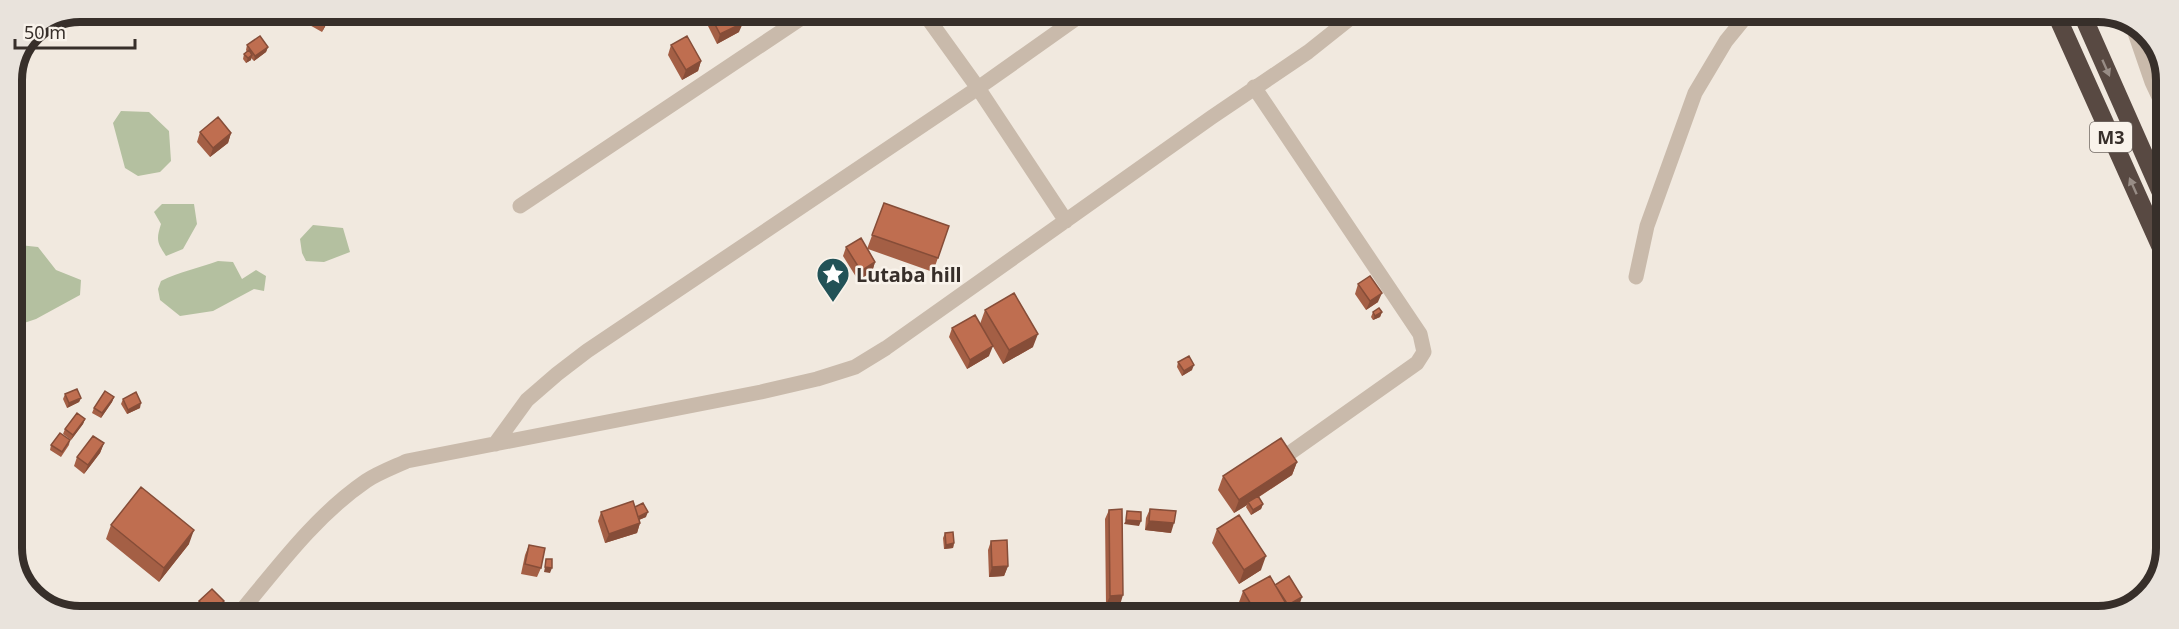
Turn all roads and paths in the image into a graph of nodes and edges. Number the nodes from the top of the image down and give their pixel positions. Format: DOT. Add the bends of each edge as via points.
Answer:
graph roads {
  1 [pos="796,22"];
  2 [pos="930,22"];
  3 [pos="1071,22"];
  4 [pos="1346,22"];
  5 [pos="1741,22"];
  6 [pos="2060,22"];
  7 [pos="2086,22"];
  8 [pos="2136,36"];
  9 [pos="1254,87"];
  10 [pos="978,88"];
  11 [pos="2156,91"];
  12 [pos="2156,181"];
  13 [pos="520,206"];
  14 [pos="1066,221"];
  15 [pos="2156,237"];
  16 [pos="1636,276"];
  17 [pos="495,444"];
  18 [pos="1266,471"];
  19 [pos="246,606"];
  1 -- 13 [label="street"];
  2 -- 10 [label="street"];
  3 -- 10 [label="street"];
  4 -- 9 [label="street"];
  5 -- 16 [label="street" via="1695,93 1647,226"];
  15 -- 6 [label="highway, M3, one-way"];
  7 -- 12 [label="highway, M3, one-way"];
  8 -- 11 [label="street"];
  9 -- 14 [label="street"];
  9 -- 18 [label="street" via="1420,334 1424,352 1417,363"];
  10 -- 14 [label="street"];
  10 -- 17 [label="street" via="587,351 527,400"];
  14 -- 17 [label="street" via="855,367 761,392"];
  17 -- 19 [label="street" via="408,461 368,480 338,503 301,541"];
}
